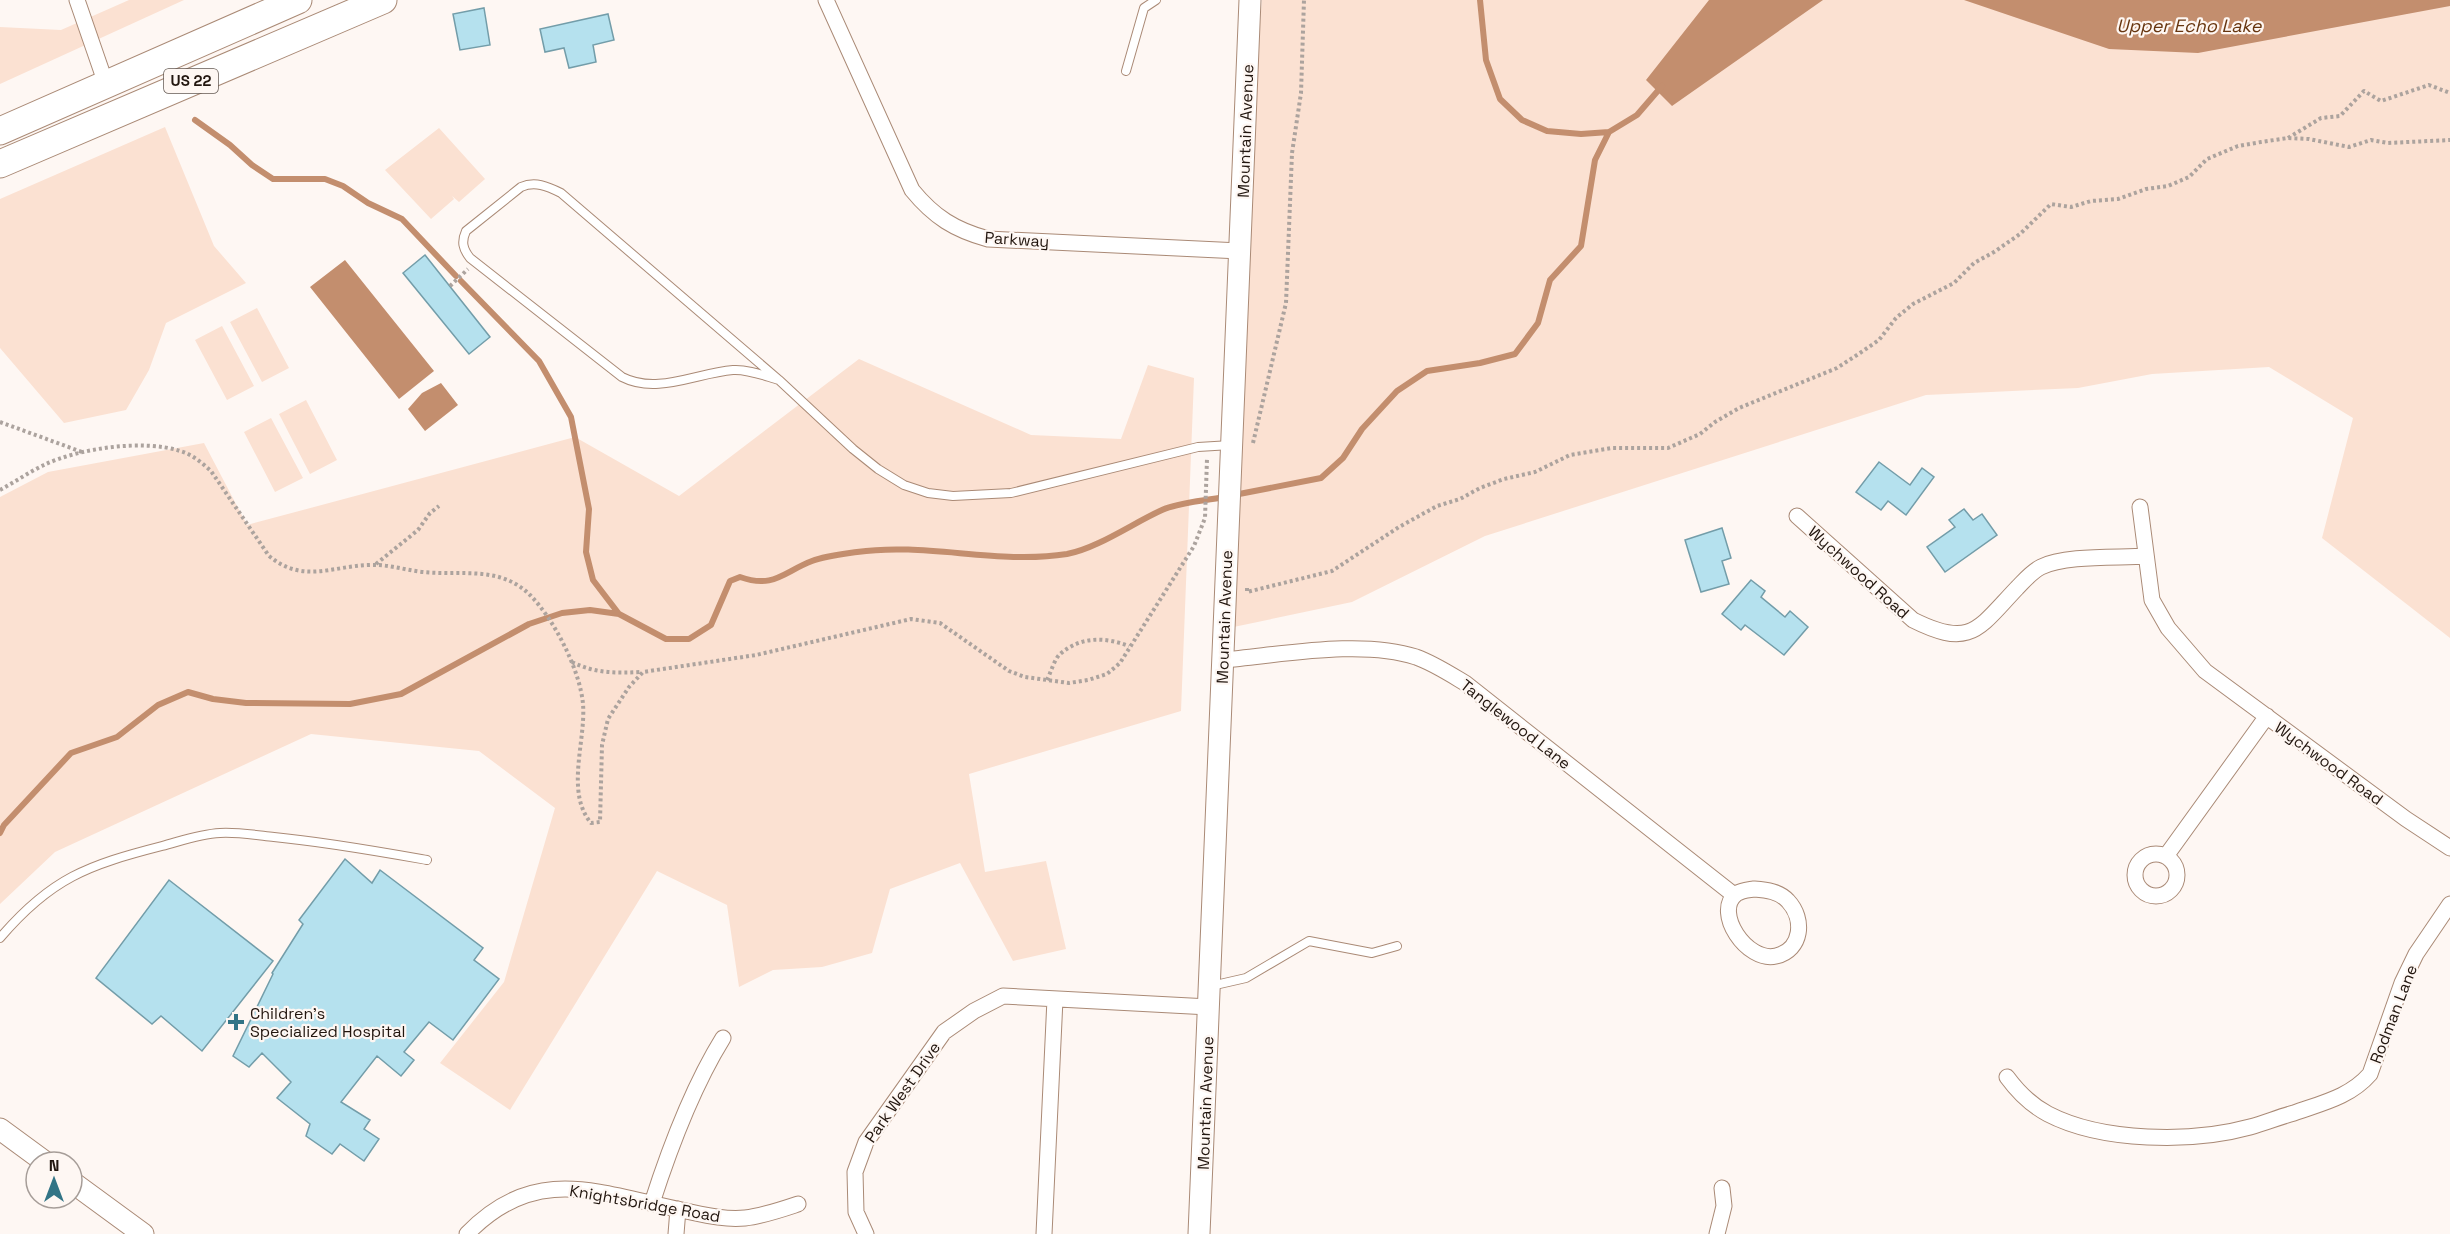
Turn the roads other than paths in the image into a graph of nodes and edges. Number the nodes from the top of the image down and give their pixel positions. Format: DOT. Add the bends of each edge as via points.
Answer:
graph roads {
  1 [pos="77,0"];
  2 [pos="298,0"];
  3 [pos="383,0"];
  4 [pos="825,0"];
  5 [pos="1156,0"];
  6 [pos="1251,0"];
  7 [pos="1126,71"];
  8 [pos="106,84"];
  9 [pos="0,131"];
  10 [pos="0,164"];
  11 [pos="1240,251"];
  12 [pos="779,380"];
  13 [pos="1232,445"];
  14 [pos="2140,507"];
  15 [pos="1797,516"];
  16 [pos="2146,556"];
  17 [pos="1223,660"];
  18 [pos="2267,716"];
  19 [pos="2450,848"];
  20 [pos="2166,856"];
  21 [pos="427,860"];
  22 [pos="1734,896"];
  23 [pos="2450,904"];
  24 [pos="0,938"];
  25 [pos="1397,946"];
  26 [pos="1209,986"];
  27 [pos="1055,999"];
  28 [pos="1209,1007"];
  29 [pos="723,1038"];
  30 [pos="2007,1077"];
  31 [pos="0,1129"];
  32 [pos="29,1150"];
  33 [pos="1722,1188"];
  34 [pos="84,1191"];
  35 [pos="652,1203"];
  36 [pos="798,1204"];
  37 [pos="678,1209"];
  38 [pos="143,1234"];
  39 [pos="467,1234"];
  40 [pos="676,1234"];
  41 [pos="866,1234"];
  42 [pos="1044,1234"];
  43 [pos="1199,1234"];
  44 [pos="1717,1234"];
  1 -- 8 [label="street"];
  2 -- 8 [label="highway, US 22"];
  3 -- 10 [label="highway, US 22"];
  4 -- 11 [label="street, Parkway" via="912,190 945,223 988,239"];
  5 -- 7 [label="lane" via="1144,8"];
  6 -- 11 [label="street, Mountain Avenue"];
  8 -- 9 [label="highway, US 22"];
  11 -- 13 [label="street, Mountain Avenue"];
  12 -- 12 [label="lane" via="561,193 550,188 530,183 521,187 473,223 463,238 464,250 475,262 633,382 656,385 735,370"];
  12 -- 13 [label="lane" via="878,469 928,493 1011,494 1198,447"];
  13 -- 17 [label="street, Mountain Avenue"];
  14 -- 16 [label="street"];
  15 -- 16 [label="street, Wychwood Road" via="1913,620 1935,631 1959,634 1978,628 2040,567 2059,561"];
  16 -- 18 [label="street" via="2152,600 2168,628 2205,671"];
  17 -- 22 [label="street, Tanglewood Lane" via="1352,648 1416,657 1466,683"];
  17 -- 26 [label="street, Mountain Avenue"];
  18 -- 19 [label="street, Wychwood Road"];
  18 -- 20 [label="street, Wychwood Road"];
  21 -- 24 [label="lane" via="315,841 219,833 201,836 85,869 41,896"];
  22 -- 22 [label="street" via="1730,904 1734,931 1754,953 1763,957 1783,954 1791,948 1799,930 1788,901 1767,890 1742,891"];
  23 -- 30 [label="street, Rodman Lane" via="2408,969 2375,1063 2361,1084 2336,1098 2221,1133 2146,1137 2097,1131 2047,1113 2018,1091"];
  25 -- 26 [label="lane" via="1372,953 1309,941 1246,978"];
  26 -- 28 [label="street, Mountain Avenue"];
  27 -- 28 [label="street, Park West Drive"];
  27 -- 41 [label="street, Park West Drive" via="1004,996 944,1032 866,1142 855,1172 856,1212"];
  27 -- 42 [label="street"];
  28 -- 43 [label="street, Mountain Avenue"];
  29 -- 35 [label="street" via="708,1062"];
  31 -- 32 [label="street"];
  33 -- 44 [label="street" via="1724,1206"];
  34 -- 38 [label="street"];
  35 -- 37 [label="street, Knightsbridge Road"];
  35 -- 39 [label="street, Knightsbridge Road" via="585,1190 532,1192 508,1201 482,1218"];
  36 -- 37 [label="street, Knightsbridge Road" via="743,1218"];
  37 -- 40 [label="street"];
}
